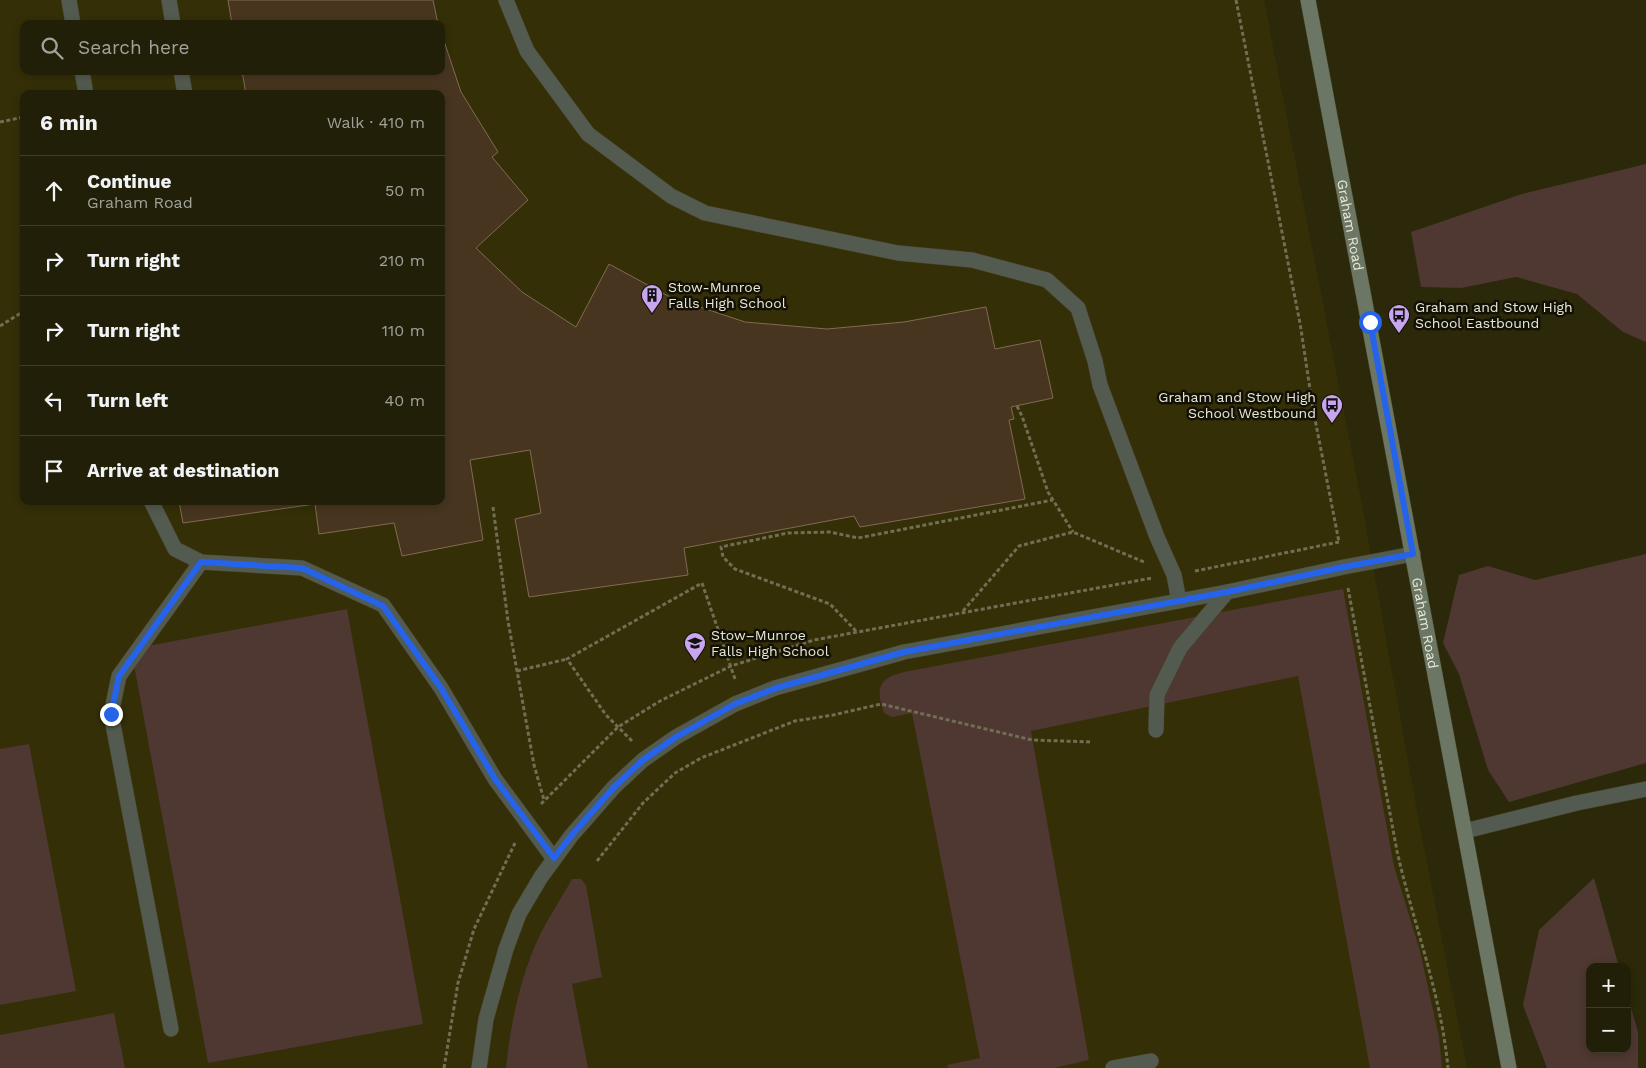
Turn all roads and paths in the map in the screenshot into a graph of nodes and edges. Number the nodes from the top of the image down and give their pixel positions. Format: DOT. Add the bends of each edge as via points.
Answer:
graph roads {
  1 [pos="69,0"];
  2 [pos="168,0"];
  3 [pos="506,0"];
  4 [pos="1236,0"];
  5 [pos="1308,0"];
  6 [pos="72,20"];
  7 [pos="172,20"];
  8 [pos="83,75"];
  9 [pos="182,75"];
  10 [pos="85,90"];
  11 [pos="184,90"];
  12 [pos="20,118"];
  13 [pos="0,122"];
  14 [pos="20,314"];
  15 [pos="0,326"];
  16 [pos="1017,406"];
  17 [pos="1053,500"];
  18 [pos="153,505"];
  19 [pos="493,507"];
  20 [pos="1073,532"];
  21 [pos="1341,550"];
  22 [pos="1413,554"];
  23 [pos="201,562"];
  24 [pos="1174,575"];
  25 [pos="1348,586"];
  26 [pos="1227,592"];
  27 [pos="1179,601"];
  28 [pos="962,612"];
  29 [pos="856,632"];
  30 [pos="567,659"];
  31 [pos="517,671"];
  32 [pos="742,701"];
  33 [pos="1156,730"];
  34 [pos="1092,742"];
  35 [pos="647,757"];
  36 [pos="668,780"];
  37 [pos="1646,789"];
  38 [pos="544,800"];
  39 [pos="1465,831"];
  40 [pos="554,858"];
  41 [pos="597,861"];
  42 [pos="171,1029"];
  43 [pos="1151,1060"];
  44 [pos="479,1068"];
  45 [pos="1113,1068"];
  46 [pos="1448,1068"];
  47 [pos="1509,1068"];
  1 -- 6 [label="lane"];
  2 -- 7 [label="lane"];
  3 -- 24 [label="lane" via="527,51 588,134 671,196 705,213 898,253 972,260 1047,280 1078,308 1100,385"];
  4 -- 21 [label="path"];
  5 -- 22 [label="main road, Graham Road"];
  8 -- 10 [label="lane"];
  9 -- 11 [label="lane"];
  12 -- 13 [label="path"];
  14 -- 15 [label="path"];
  16 -- 17 [label="path"];
  17 -- 20 [label="path"];
  17 -- 29 [label="path" via="858,538 830,532 788,533 721,547 723,557 734,569 830,604"];
  18 -- 23 [label="lane" via="175,549"];
  19 -- 31 [label="path"];
  20 -- 24 [label="path"];
  20 -- 28 [label="path" via="1019,546"];
  22 -- 26 [label="lane"];
  22 -- 39 [label="main road, Graham Road"];
  23 -- 40 [label="lane" via="302,568 383,606 441,688 495,779"];
  23 -- 42 [label="lane" via="119,676 111,714"];
  24 -- 27 [label="lane"];
  25 -- 46 [label="path" via="1397,851 1435,992"];
  26 -- 27 [label="lane"];
  26 -- 33 [label="lane" via="1180,648 1157,695"];
  27 -- 32 [label="lane" via="904,652 776,688"];
  30 -- 31 [label="path"];
  30 -- 32 [label="path" via="702,583"];
  30 -- 35 [label="path" via="606,715"];
  31 -- 38 [label="path" via="534,765"];
  32 -- 35 [label="lane" via="676,737"];
  34 -- 36 [label="path" via="1032,740 881,704 796,721 701,758"];
  35 -- 36 [label="path"];
  35 -- 40 [label="lane" via="614,787"];
  36 -- 41 [label="path" via="643,803"];
  37 -- 39 [label="lane"];
  39 -- 47 [label="main road, Graham Road"];
  40 -- 44 [label="lane" via="519,914 506,949 486,1019"];
  43 -- 45 [label="lane"];
}
